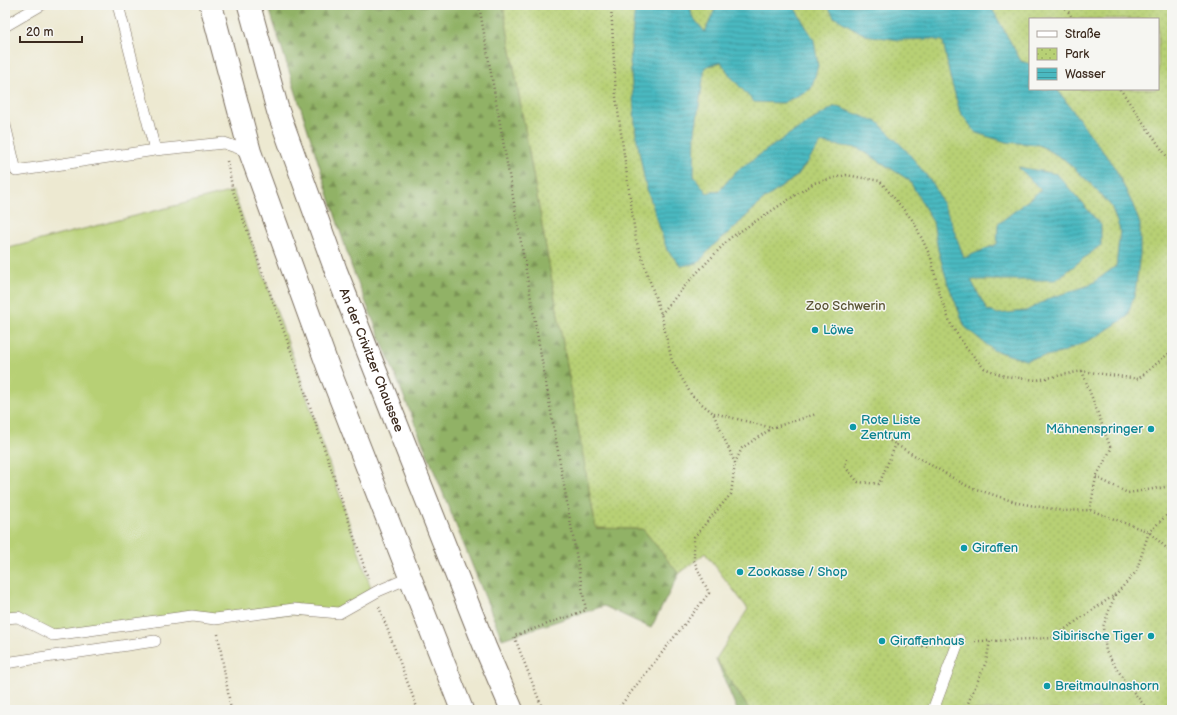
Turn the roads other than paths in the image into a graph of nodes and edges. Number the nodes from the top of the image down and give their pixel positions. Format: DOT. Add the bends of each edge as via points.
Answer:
graph roads {
  1 [pos="41,5"];
  2 [pos="118,5"];
  3 [pos="211,5"];
  4 [pos="249,5"];
  5 [pos="5,26"];
  6 [pos="5,125"];
  7 [pos="154,150"];
  8 [pos="250,152"];
  9 [pos="411,577"];
  10 [pos="5,618"];
  11 [pos="959,640"];
  12 [pos="155,641"];
  13 [pos="5,663"];
  14 [pos="462,710"];
  15 [pos="512,710"];
  16 [pos="933,710"];
  1 -- 5 [label="lane"];
  2 -- 7 [label="lane"];
  3 -- 8 [label="street"];
  4 -- 15 [label="street, An der Crivitzer Chaussee" via="278,111 336,271"];
  6 -- 7 [label="lane" via="16,171"];
  7 -- 8 [label="lane" via="224,143"];
  8 -- 9 [label="street" via="328,367"];
  9 -- 10 [label="lane" via="339,613 294,609 215,619 192,616 53,635 18,617"];
  9 -- 14 [label="street"];
  11 -- 16 [label="lane"];
  12 -- 13 [label="lane"];
}
